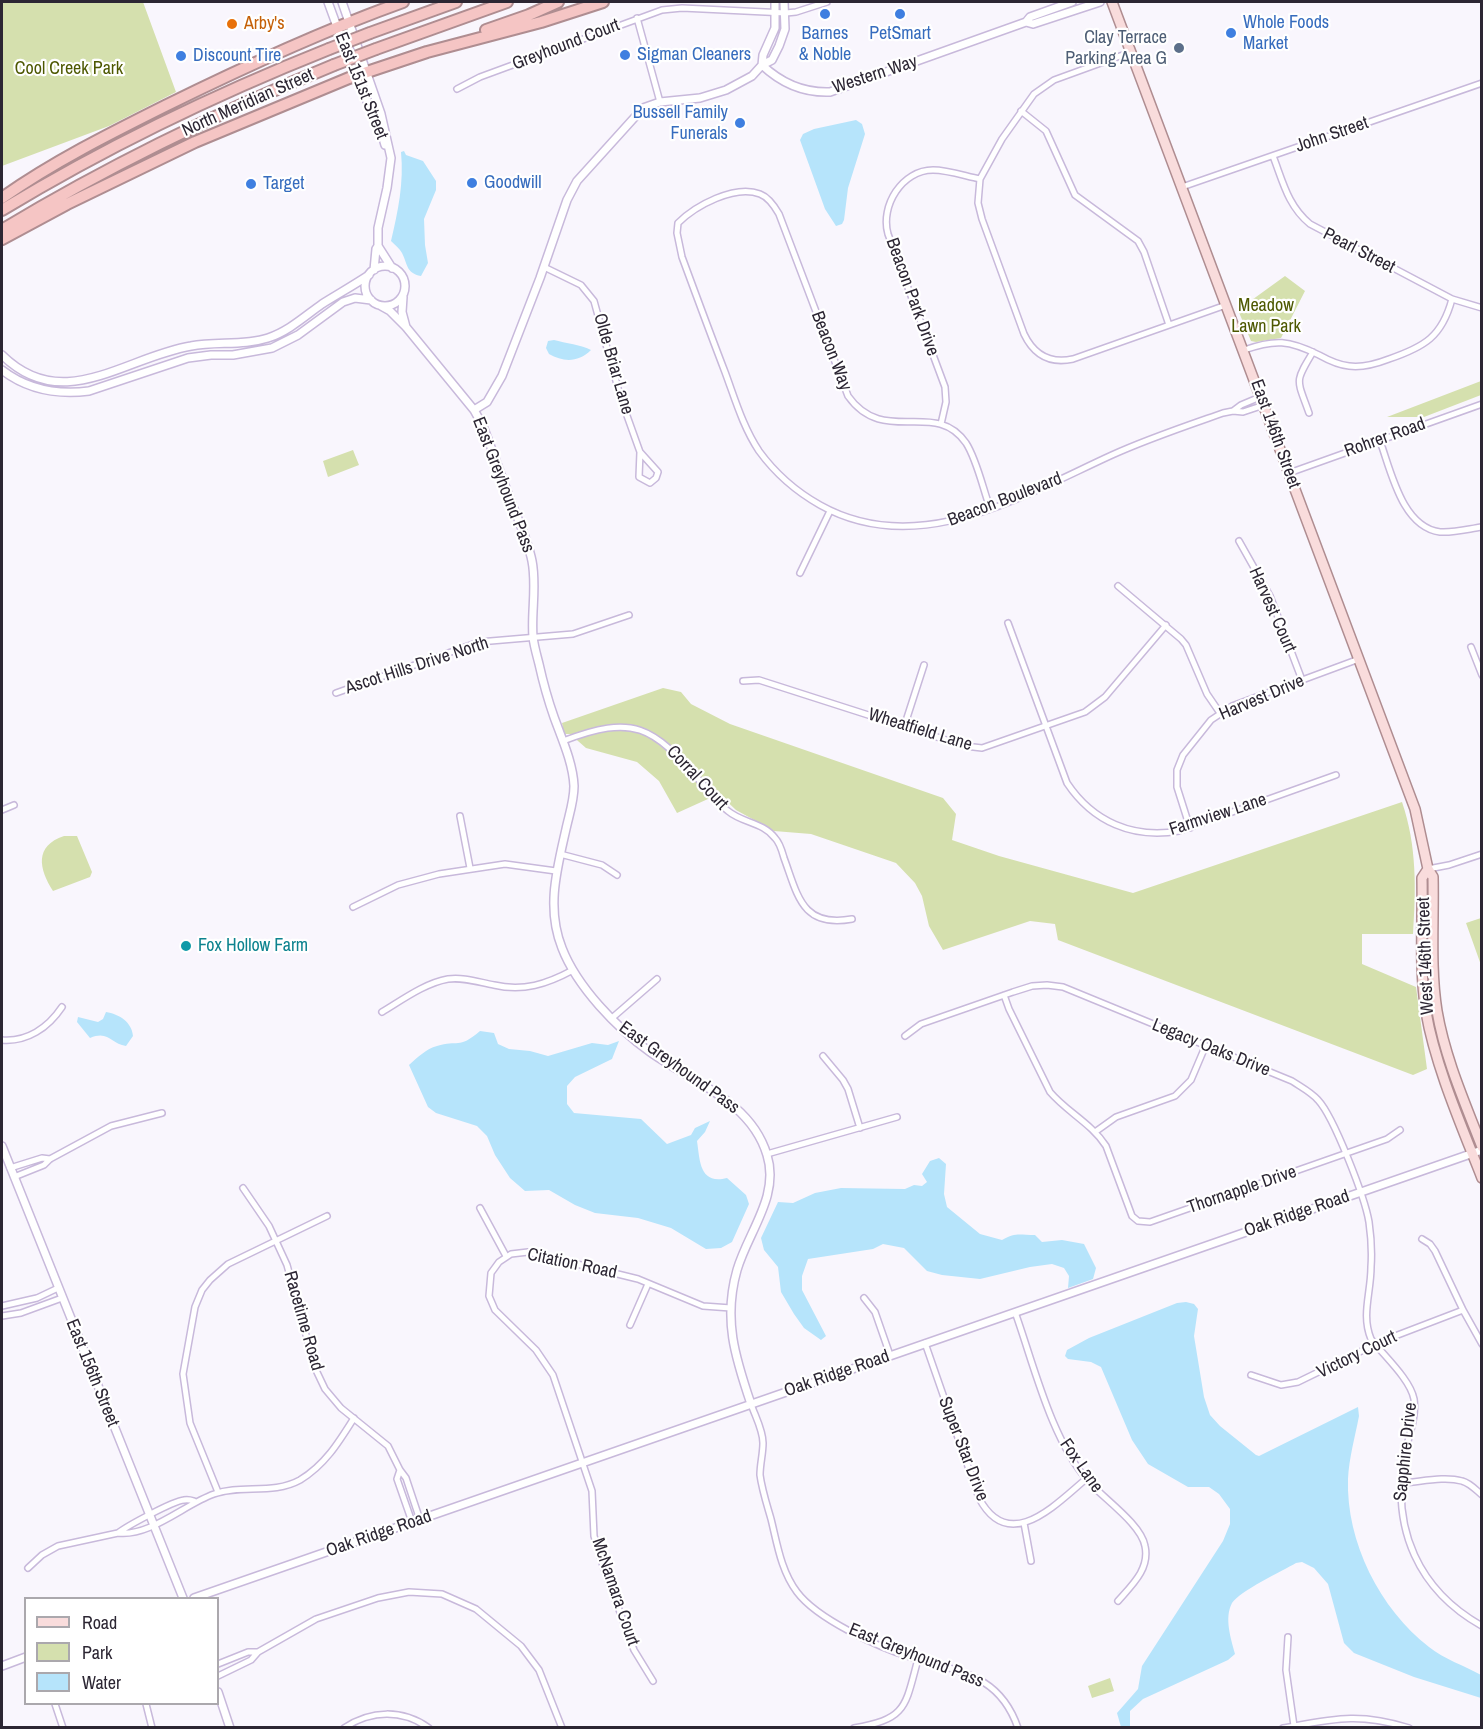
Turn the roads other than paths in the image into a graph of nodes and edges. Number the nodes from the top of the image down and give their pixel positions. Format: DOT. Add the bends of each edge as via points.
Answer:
graph roads {
  1 [pos="328,2"];
  2 [pos="342,2"];
  3 [pos="403,2"];
  4 [pos="456,2"];
  5 [pos="507,2"];
  6 [pos="558,2"];
  7 [pos="603,2"];
  8 [pos="775,2"];
  9 [pos="784,2"];
  10 [pos="827,2"];
  11 [pos="1072,2"];
  12 [pos="1100,2"];
  13 [pos="1112,2"];
  14 [pos="775,13"];
  15 [pos="786,13"];
  16 [pos="636,18"];
  17 [pos="350,22"];
  18 [pos="1026,22"];
  19 [pos="338,27"];
  20 [pos="427,52"];
  21 [pos="1131,52"];
  22 [pos="762,65"];
  23 [pos="366,72"];
  24 [pos="355,76"];
  25 [pos="1482,83"];
  26 [pos="457,90"];
  27 [pos="660,102"];
  28 [pos="1021,111"];
  29 [pos="1273,156"];
  30 [pos="389,171"];
  31 [pos="980,179"];
  32 [pos="1182,187"];
  33 [pos="2,198"];
  34 [pos="2,210"];
  35 [pos="688,214"];
  36 [pos="2,230"];
  37 [pos="2,239"];
  38 [pos="378,246"];
  39 [pos="544,267"];
  40 [pos="392,268"];
  41 [pos="371,273"];
  42 [pos="403,295"];
  43 [pos="1452,298"];
  44 [pos="371,300"];
  45 [pos="1226,305"];
  46 [pos="381,306"];
  47 [pos="1482,308"];
  48 [pos="1169,325"];
  49 [pos="406,327"];
  50 [pos="1244,351"];
  51 [pos="1313,352"];
  52 [pos="2,355"];
  53 [pos="2,370"];
  54 [pos="1262,401"];
  55 [pos="1482,404"];
  56 [pos="474,410"];
  57 [pos="1309,413"];
  58 [pos="941,424"];
  59 [pos="1380,441"];
  60 [pos="640,452"];
  61 [pos="1289,473"];
  62 [pos="990,508"];
  63 [pos="830,510"];
  64 [pos="1482,527"];
  65 [pos="1239,541"];
  66 [pos="800,573"];
  67 [pos="1118,586"];
  68 [pos="629,615"];
  69 [pos="1008,623"];
  70 [pos="1166,625"];
  71 [pos="533,638"];
  72 [pos="1471,647"];
  73 [pos="1359,659"];
  74 [pos="924,665"];
  75 [pos="1482,675"];
  76 [pos="1302,680"];
  77 [pos="743,681"];
  78 [pos="336,693"];
  79 [pos="1220,713"];
  80 [pos="904,727"];
  81 [pos="1045,727"];
  82 [pos="563,741"];
  83 [pos="1336,775"];
  84 [pos="14,805"];
  85 [pos="2,810"];
  86 [pos="460,816"];
  87 [pos="1190,828"];
  88 [pos="560,854"];
  89 [pos="1482,854"];
  90 [pos="470,868"];
  91 [pos="1428,869"];
  92 [pos="556,871"];
  93 [pos="617,875"];
  94 [pos="353,907"];
  95 [pos="852,918"];
  96 [pos="573,970"];
  97 [pos="657,979"];
  98 [pos="1004,995"];
  99 [pos="62,1007"];
  100 [pos="382,1012"];
  101 [pos="612,1018"];
  102 [pos="905,1036"];
  103 [pos="2,1041"];
  104 [pos="1205,1047"];
  105 [pos="823,1056"];
  106 [pos="162,1113"];
  107 [pos="897,1117"];
  108 [pos="860,1128"];
  109 [pos="1400,1130"];
  110 [pos="1095,1132"];
  111 [pos="2,1146"];
  112 [pos="1478,1150"];
  113 [pos="1345,1154"];
  114 [pos="767,1155"];
  115 [pos="50,1159"];
  116 [pos="10,1168"];
  117 [pos="14,1177"];
  118 [pos="1482,1178"];
  119 [pos="243,1188"];
  120 [pos="1360,1192"];
  121 [pos="480,1208"];
  122 [pos="327,1216"];
  123 [pos="1422,1239"];
  124 [pos="276,1240"];
  125 [pos="506,1257"];
  126 [pos="648,1284"];
  127 [pos="58,1288"];
  128 [pos="62,1298"];
  129 [pos="864,1298"];
  130 [pos="2,1306"];
  131 [pos="731,1308"];
  132 [pos="1463,1310"];
  133 [pos="1015,1312"];
  134 [pos="2,1316"];
  135 [pos="630,1325"];
  136 [pos="925,1343"];
  137 [pos="1375,1344"];
  138 [pos="1482,1344"];
  139 [pos="890,1355"];
  140 [pos="1251,1375"];
  141 [pos="751,1404"];
  142 [pos="354,1418"];
  143 [pos="584,1463"];
  144 [pos="400,1470"];
  145 [pos="1086,1479"];
  146 [pos="1401,1483"];
  147 [pos="218,1492"];
  148 [pos="1482,1495"];
  149 [pos="194,1501"];
  150 [pos="150,1516"];
  151 [pos="420,1520"];
  152 [pos="412,1522"];
  153 [pos="1024,1523"];
  154 [pos="154,1525"];
  155 [pos="118,1533"];
  156 [pos="1031,1561"];
  157 [pos="28,1568"];
  158 [pos="182,1597"];
  159 [pos="200,1597"];
  160 [pos="1118,1601"];
  161 [pos="1482,1626"];
  162 [pos="1288,1637"];
  163 [pos="258,1652"];
  164 [pos="24,1658"];
  165 [pos="918,1659"];
  166 [pos="219,1664"];
  167 [pos="2,1666"];
  168 [pos="219,1676"];
  169 [pos="653,1681"];
  170 [pos="219,1695"];
  171 [pos="55,1705"];
  172 [pos="146,1705"];
  173 [pos="1387,1724"];
  174 [pos="1294,1726"];
  175 [pos="63,1728"];
  176 [pos="152,1728"];
  177 [pos="230,1728"];
  178 [pos="344,1728"];
  179 [pos="429,1728"];
  180 [pos="562,1728"];
  181 [pos="854,1728"];
  182 [pos="1018,1728"];
  183 [pos="1283,1728"];
  184 [pos="1409,1728"];
  1 -- 19 [label="street, East 151st Street"];
  2 -- 17 [label="street, East 151st Street"];
  3 -- 17 [label="highway"];
  4 -- 34 [label="highway, North Meridian Street, bridge" via="329,49 216,97"];
  5 -- 36 [label="highway, North Meridian Street, bridge" via="334,65 241,104 153,146"];
  6 -- 20 [label="highway"];
  7 -- 20 [label="highway"];
  8 -- 14 [label="street"];
  9 -- 15 [label="street, East Greyhound Pass"];
  10 -- 15 [label="street, Greyhound Court"];
  11 -- 18 [label="street, Western Way"];
  12 -- 18 [label="street, Western Way" via="1033,24"];
  13 -- 21 [label="main road, East 146th Street"];
  14 -- 15 [label="street, Greyhound Court"];
  14 -- 16 [label="street, Greyhound Court" via="682,8"];
  14 -- 22 [label="street" via="775,28"];
  15 -- 22 [label="street, East Greyhound Pass" via="780,46 772,60"];
  16 -- 26 [label="street, Greyhound Court" via="480,77"];
  16 -- 27 [label="street"];
  17 -- 19 [label="highway"];
  17 -- 23 [label="street, East 151st Street"];
  18 -- 22 [label="street, Western Way" via="830,92 810,92 789,85"];
  19 -- 24 [label="street, East 151st Street"];
  19 -- 33 [label="highway" via="209,84 67,156"];
  20 -- 23 [label="highway"];
  21 -- 28 [label="street" via="1047,84"];
  21 -- 32 [label="main road, East 146th Street"];
  22 -- 27 [label="street, East Greyhound Pass" via="752,76 726,90 700,98"];
  23 -- 24 [label="highway"];
  23 -- 30 [label="street, East 151st Street" via="387,134"];
  24 -- 30 [label="street, East 151st Street" via="381,132"];
  24 -- 37 [label="highway" via="195,142"];
  25 -- 29 [label="street, John Street"];
  27 -- 39 [label="street, East Greyhound Pass" via="638,112 577,181"];
  28 -- 31 [label="street"];
  28 -- 48 [label="street" via="1046,131 1075,195 1138,241"];
  29 -- 32 [label="street, John Street"];
  29 -- 43 [label="street, Pearl Street" via="1290,203 1307,222"];
  30 -- 38 [label="street, East 151st Street"];
  31 -- 48 [label="street" via="978,203 984,227 1024,334 1045,358 1073,359"];
  31 -- 58 [label="street, Beacon Park Drive" via="938,170 921,172 898,190 886,213 888,234 945,387"];
  32 -- 45 [label="main road, East 146th Street"];
  35 -- 58 [label="street, Beacon Way" via="703,204 735,193 758,192 765,196 779,214 851,401 864,413 883,421"];
  35 -- 63 [label="street, Beacon Boulevard" via="678,223 680,249 747,430 785,480"];
  38 -- 40 [label="street"];
  38 -- 41 [label="street, East 151st Street"];
  39 -- 56 [label="street, East Greyhound Pass" via="502,376 487,402"];
  39 -- 60 [label="street, Olde Briar Lane" via="581,285 594,301"];
  40 -- 41 [label="street"];
  40 -- 42 [label="street" via="402,276"];
  41 -- 44 [label="street" via="366,288"];
  41 -- 52 [label="street" via="269,338 190,346 93,379 76,382 38,378"];
  42 -- 46 [label="street" via="394,304"];
  42 -- 49 [label="street"];
  43 -- 47 [label="street, Pearl Street"];
  43 -- 51 [label="street" via="1447,316 1435,334 1409,352 1354,367"];
  44 -- 46 [label="street"];
  44 -- 53 [label="street" via="355,298 343,302 298,335 272,348 188,358 89,392 72,394 30,387"];
  45 -- 48 [label="street"];
  45 -- 50 [label="main road, East 146th Street"];
  46 -- 49 [label="street"];
  49 -- 56 [label="street"];
  50 -- 51 [label="street" via="1278,342"];
  50 -- 54 [label="main road, East 146th Street"];
  51 -- 57 [label="street" via="1299,377"];
  54 -- 61 [label="main road, East 146th Street"];
  54 -- 62 [label="street, Beacon Boulevard" via="1243,412 1233,411 1122,451 1033,493"];
  55 -- 59 [label="street, Rohrer Road"];
  56 -- 71 [label="street, East Greyhound Pass" via="530,552 535,586"];
  58 -- 62 [label="street" via="966,444"];
  59 -- 61 [label="street, Rohrer Road"];
  59 -- 64 [label="street" via="1405,508 1416,520 1443,532"];
  60 -- 60 [label="street, Olde Briar Lane" via="639,477 650,483 658,472"];
  61 -- 73 [label="main road, East 146th Street"];
  62 -- 63 [label="street, Beacon Boulevard" via="945,523 909,528 865,523"];
  63 -- 66 [label="street"];
  65 -- 76 [label="street, Harvest Court" via="1270,596"];
  67 -- 70 [label="street"];
  68 -- 71 [label="street, Ascot Hills Drive North" via="573,634"];
  69 -- 81 [label="street, Farmview Lane"];
  70 -- 79 [label="street" via="1186,645 1207,694"];
  70 -- 81 [label="street, Wheatfield Lane" via="1105,697 1085,712"];
  71 -- 78 [label="street, Ascot Hills Drive North" via="479,642"];
  71 -- 82 [label="street, East Greyhound Pass"];
  72 -- 75 [label="street"];
  73 -- 76 [label="street, Harvest Drive"];
  73 -- 91 [label="main road, East 146th Street" via="1415,809"];
  74 -- 80 [label="street"];
  76 -- 79 [label="street, Harvest Drive"];
  77 -- 80 [label="street, Wheatfield Lane" via="759,680"];
  79 -- 87 [label="street, Harvest Drive" via="1188,747 1177,770 1177,787"];
  80 -- 81 [label="street, Wheatfield Lane" via="976,748"];
  81 -- 87 [label="street, Farmview Lane" via="1067,783 1096,815 1141,833 1166,834"];
  82 -- 88 [label="street, East Greyhound Pass" via="574,786"];
  82 -- 95 [label="street, Corral Court" via="611,727 635,729 659,739 726,810 773,836 800,901 808,911 827,921"];
  83 -- 87 [label="street, Farmview Lane"];
  84 -- 85 [label="street"];
  86 -- 90 [label="street"];
  88 -- 92 [label="street, East Greyhound Pass"];
  88 -- 93 [label="street" via="602,865"];
  89 -- 91 [label="street"];
  90 -- 92 [label="street" via="516,865"];
  90 -- 94 [label="street" via="410,880"];
  91 -- 112 [label="main road, West 146th Street" via="1422,878 1427,1014 1437,1056"];
  92 -- 96 [label="street, East Greyhound Pass" via="555,922"];
  96 -- 100 [label="street" via="546,984 526,988 461,978 444,980"];
  96 -- 101 [label="street, East Greyhound Pass"];
  97 -- 101 [label="street"];
  98 -- 102 [label="street, Legacy Oaks Drive" via="921,1024"];
  98 -- 104 [label="street, Legacy Oaks Drive" via="1032,986 1063,987"];
  98 -- 110 [label="street" via="1050,1092"];
  99 -- 103 [label="street" via="43,1029"];
  101 -- 114 [label="street, East Greyhound Pass" via="652,1053 728,1101 750,1123"];
  104 -- 110 [label="street" via="1191,1080 1175,1096 1116,1117"];
  104 -- 113 [label="street, Legacy Oaks Drive" via="1292,1081 1310,1092 1326,1110"];
  105 -- 108 [label="street" via="848,1089"];
  106 -- 115 [label="street" via="111,1126"];
  107 -- 108 [label="street"];
  108 -- 114 [label="street"];
  109 -- 113 [label="street, Thornapple Drive" via="1387,1139"];
  110 -- 113 [label="street, Thornapple Drive" via="1110,1154 1132,1216 1138,1221 1150,1222"];
  111 -- 116 [label="street, East 156th Street"];
  112 -- 118 [label="main road, West 146th Street"];
  112 -- 120 [label="street, Oak Ridge Road"];
  113 -- 120 [label="street, Legacy Oaks Drive"];
  114 -- 131 [label="street, East Greyhound Pass" via="767,1198 737,1269"];
  115 -- 116 [label="street"];
  115 -- 117 [label="street" via="44,1166"];
  116 -- 117 [label="street, East 156th Street"];
  117 -- 127 [label="street, East 156th Street"];
  119 -- 124 [label="street, Racetime Road"];
  120 -- 133 [label="street, Oak Ridge Road"];
  120 -- 137 [label="street, Sapphire Drive" via="1369,1221 1371,1268 1366,1324"];
  121 -- 125 [label="street"];
  122 -- 124 [label="street"];
  123 -- 132 [label="street" via="1435,1251"];
  124 -- 142 [label="street, Racetime Road" via="320,1378 332,1399"];
  124 -- 147 [label="street" via="236,1259 210,1280 198,1299 191,1322 183,1374 190,1423"];
  125 -- 126 [label="street, Citation Road" via="535,1253"];
  125 -- 143 [label="street, Citation Road" via="491,1274 491,1304 548,1365"];
  126 -- 131 [label="street, Citation Road" via="704,1306"];
  126 -- 135 [label="street"];
  127 -- 128 [label="street, East 156th Street"];
  127 -- 130 [label="street"];
  128 -- 134 [label="street"];
  128 -- 150 [label="street, East 156th Street"];
  129 -- 139 [label="street" via="876,1312"];
  131 -- 141 [label="street, East Greyhound Pass" via="733,1346"];
  132 -- 137 [label="street, Victory Court"];
  132 -- 138 [label="street"];
  133 -- 136 [label="street, Oak Ridge Road"];
  133 -- 145 [label="street, Fox Lane" via="1056,1430"];
  136 -- 139 [label="street, Oak Ridge Road"];
  136 -- 153 [label="street, Super Star Drive" via="982,1504 1000,1520"];
  137 -- 140 [label="street, Victory Court" via="1298,1382 1281,1385"];
  137 -- 146 [label="street, Sapphire Drive" via="1408,1385 1414,1399"];
  139 -- 141 [label="street, Oak Ridge Road"];
  141 -- 143 [label="street, Oak Ridge Road"];
  141 -- 165 [label="street, East Greyhound Pass" via="763,1441 762,1485 783,1565 792,1584 804,1601 823,1616"];
  142 -- 144 [label="street, Racetime Road" via="388,1446"];
  142 -- 147 [label="street" via="325,1461 298,1481 279,1487"];
  143 -- 151 [label="street, Oak Ridge Road"];
  143 -- 169 [label="street, McNamara Court" via="592,1491 598,1550 634,1650"];
  144 -- 151 [label="street, Racetime Road"];
  144 -- 152 [label="street, Racetime Road" via="397,1479"];
  145 -- 153 [label="street" via="1041,1515"];
  145 -- 160 [label="street, Fox Lane" via="1136,1527 1145,1545 1143,1569"];
  146 -- 148 [label="street" via="1463,1481"];
  146 -- 161 [label="street, Sapphire Drive" via="1404,1527 1421,1569 1444,1598"];
  147 -- 149 [label="street"];
  149 -- 150 [label="street" via="184,1500"];
  149 -- 154 [label="street" via="187,1509"];
  150 -- 154 [label="street, East 156th Street"];
  150 -- 155 [label="street"];
  151 -- 152 [label="street, Oak Ridge Road"];
  152 -- 159 [label="street, Oak Ridge Road"];
  153 -- 156 [label="street"];
  154 -- 155 [label="street"];
  154 -- 158 [label="street, East 156th Street"];
  155 -- 157 [label="street" via="58,1546 42,1554"];
  162 -- 174 [label="street" via="1286,1670"];
  163 -- 166 [label="street"];
  163 -- 168 [label="street" via="252,1660"];
  163 -- 180 [label="street" via="316,1619 378,1598 409,1592 442,1594 476,1609 521,1646 539,1670"];
  164 -- 167 [label="street"];
  165 -- 181 [label="street" via="907,1701 898,1713 885,1721"];
  165 -- 182 [label="street, East Greyhound Pass" via="981,1680 1004,1698"];
  170 -- 177 [label="street"];
  171 -- 175 [label="street"];
  172 -- 176 [label="street"];
  173 -- 174 [label="street" via="1366,1717"];
  173 -- 184 [label="street"];
  174 -- 183 [label="street"];
  178 -- 179 [label="street" via="381,1714 399,1714"];
}
